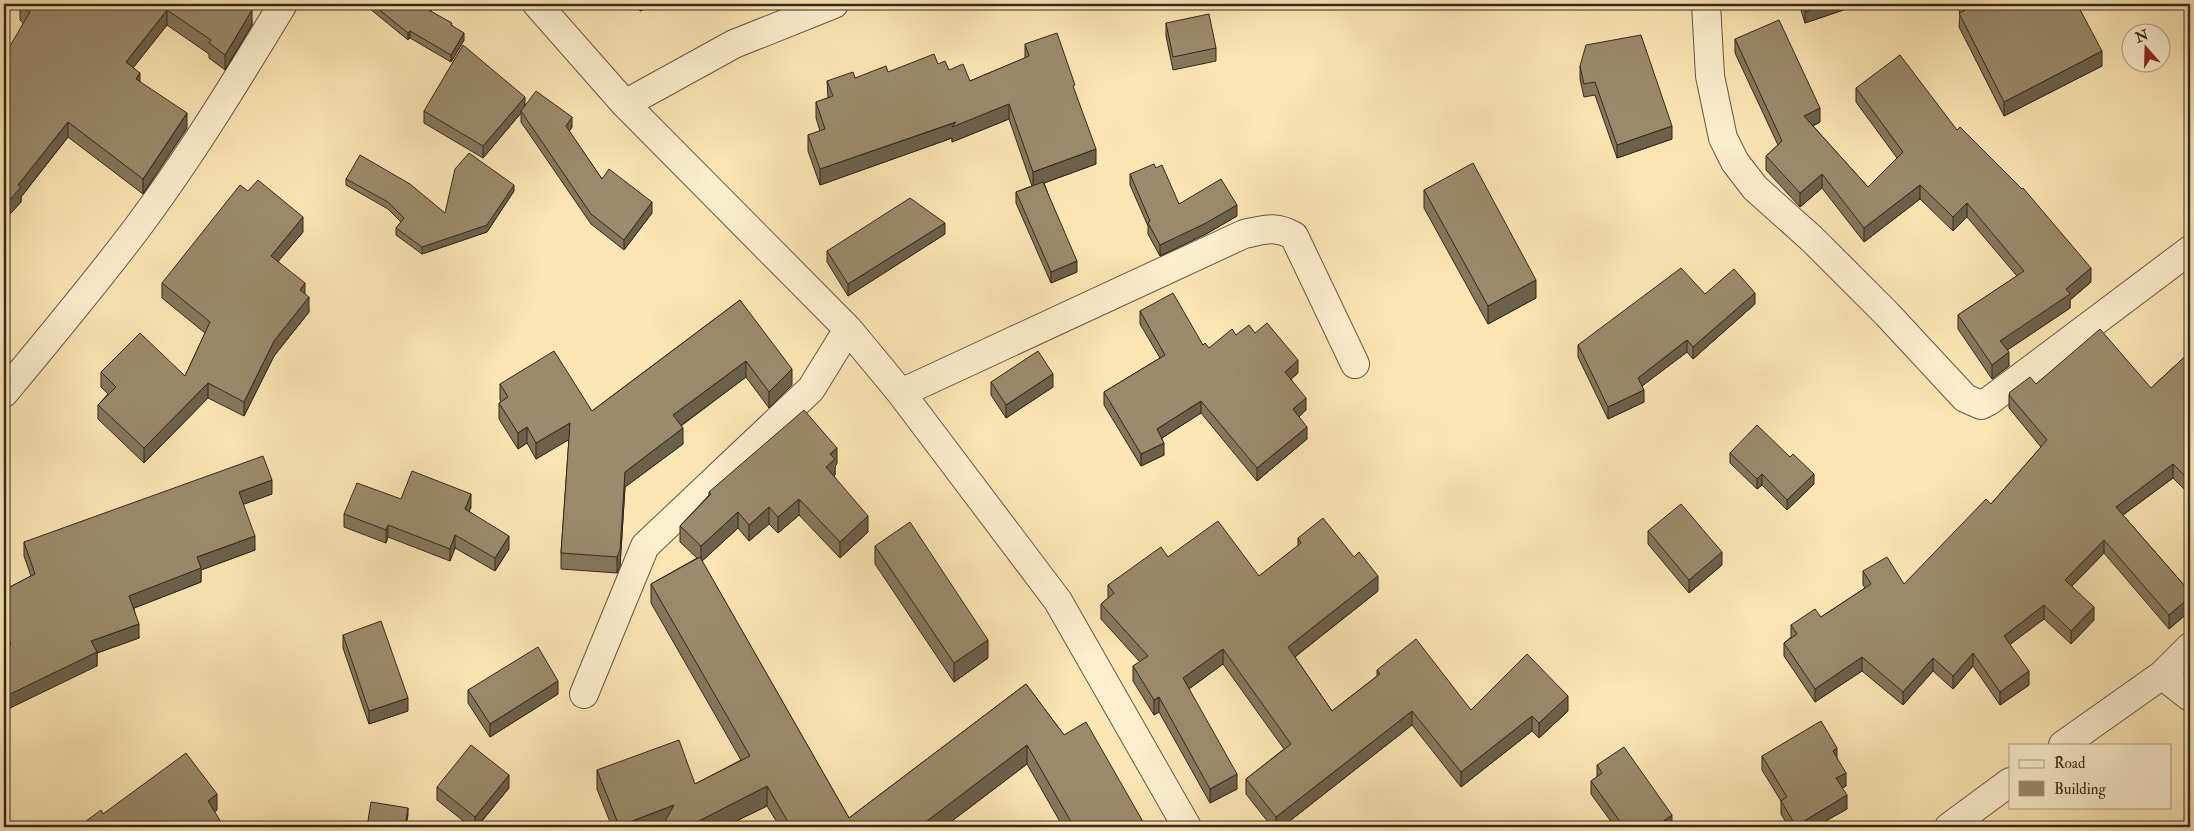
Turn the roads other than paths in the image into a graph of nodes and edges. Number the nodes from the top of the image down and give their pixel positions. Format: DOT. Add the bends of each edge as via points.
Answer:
graph roads {
  1 [pos="283,4"];
  2 [pos="538,4"];
  3 [pos="834,4"];
  4 [pos="1706,4"];
  5 [pos="626,104"];
  6 [pos="2190,250"];
  7 [pos="848,329"];
  8 [pos="1355,364"];
  9 [pos="901,392"];
  10 [pos="4,393"];
  11 [pos="2190,647"];
  12 [pos="2162,675"];
  13 [pos="584,694"];
  14 [pos="2190,697"];
  15 [pos="2063,744"];
  16 [pos="2009,783"];
  17 [pos="1187,827"];
  18 [pos="1949,827"];
  1 -- 10 [label="street" via="224,103 138,227 67,319"];
  2 -- 5 [label="street"];
  3 -- 5 [label="street" via="734,44"];
  4 -- 6 [label="street" via="1710,76 1723,138 1735,162 1755,188 1812,239 1974,403 1982,405 1989,401"];
  5 -- 7 [label="street"];
  7 -- 9 [label="street"];
  7 -- 13 [label="street" via="810,389 645,546"];
  8 -- 9 [label="street" via="1294,236 1272,228 1244,234"];
  9 -- 17 [label="street" via="1058,601"];
  11 -- 12 [label="street"];
  12 -- 14 [label="street"];
  12 -- 15 [label="street"];
  16 -- 18 [label="street"];
}
